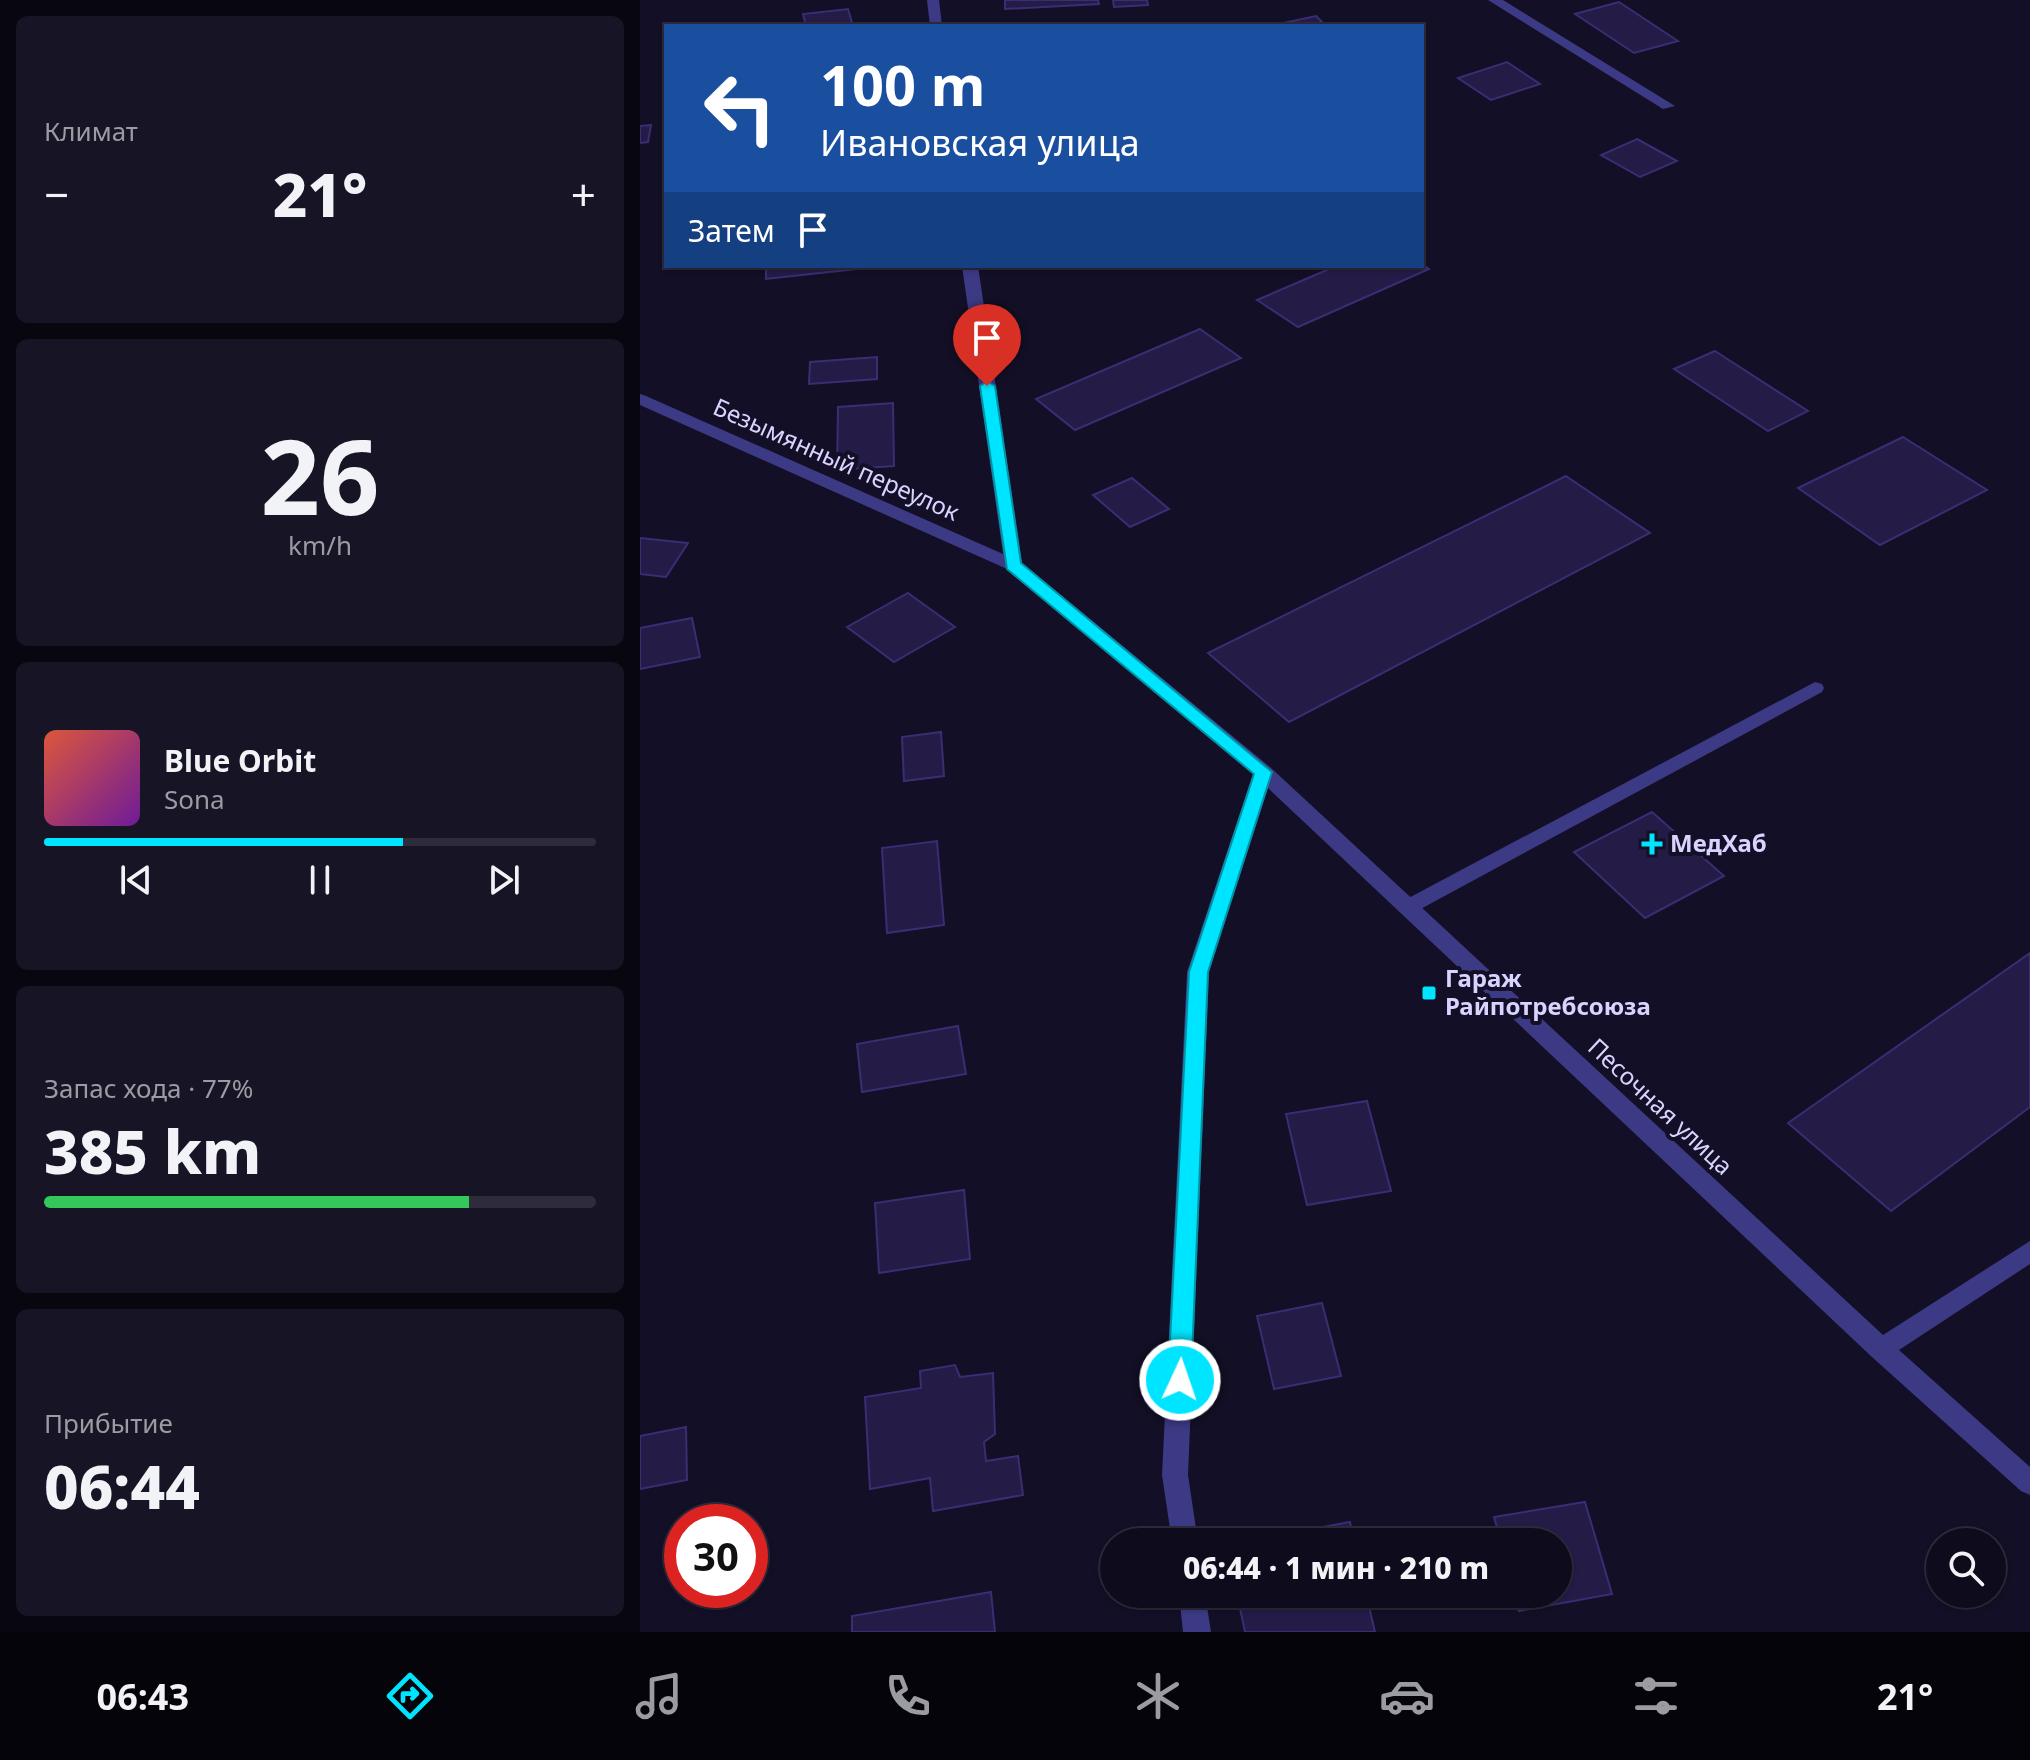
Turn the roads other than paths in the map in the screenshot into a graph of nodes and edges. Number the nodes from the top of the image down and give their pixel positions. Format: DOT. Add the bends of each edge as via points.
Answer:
graph roads {
  1 [pos="933,0"];
  2 [pos="1494,0"];
  3 [pos="936,24"];
  4 [pos="1668,106"];
  5 [pos="970,268"];
  6 [pos="640,399"];
  7 [pos="1013,565"];
  8 [pos="1815,688"];
  9 [pos="1263,772"];
  10 [pos="1408,907"];
  11 [pos="2030,1251"];
  12 [pos="1881,1349"];
  13 [pos="2030,1483"];
  14 [pos="1183,1528"];
  15 [pos="1194,1608"];
  16 [pos="1197,1632"];
  1 -- 3 [label="street"];
  2 -- 4 [label="street"];
  5 -- 7 [label="street"];
  6 -- 7 [label="street, Безымянный переулок"];
  7 -- 9 [label="street, Безымянный переулок"];
  8 -- 10 [label="street"];
  9 -- 10 [label="street, Песочная улица"];
  9 -- 14 [label="street" via="1198,972 1175,1475"];
  10 -- 12 [label="street, Песочная улица"];
  11 -- 12 [label="street"];
  12 -- 13 [label="street, Песочная улица"];
  15 -- 16 [label="street"];
}
